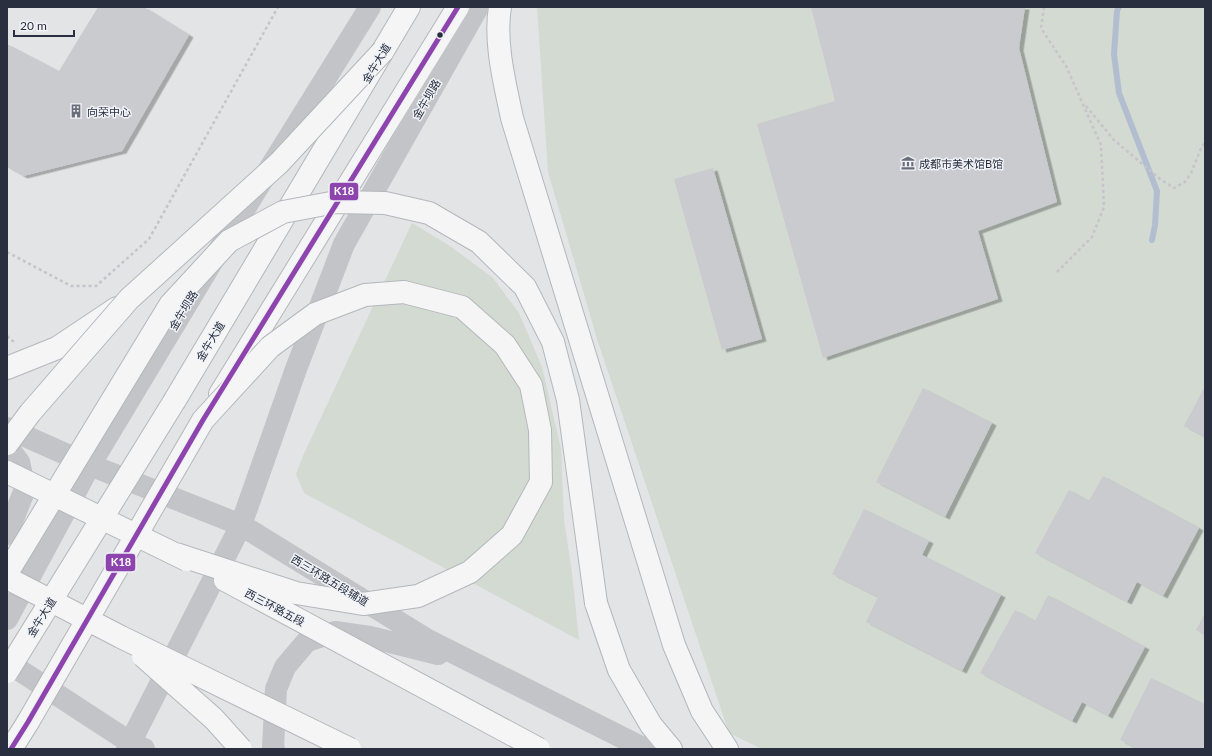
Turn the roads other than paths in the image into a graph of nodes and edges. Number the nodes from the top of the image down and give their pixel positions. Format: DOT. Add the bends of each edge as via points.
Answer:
graph roads {
  1 [pos="370,7"];
  2 [pos="409,7"];
  3 [pos="458,7"];
  4 [pos="478,7"];
  5 [pos="500,7"];
  6 [pos="383,51"];
  7 [pos="129,299"];
  8 [pos="7,368"];
  9 [pos="203,420"];
  10 [pos="7,428"];
  11 [pos="7,445"];
  12 [pos="90,465"];
  13 [pos="7,472"];
  14 [pos="241,525"];
  15 [pos="7,534"];
  16 [pos="176,554"];
  17 [pos="7,573"];
  18 [pos="7,578"];
  19 [pos="7,619"];
  20 [pos="121,637"];
  21 [pos="7,662"];
  22 [pos="472,662"];
  23 [pos="7,672"];
  24 [pos="28,722"];
  25 [pos="134,747"];
  26 [pos="11,749"];
  27 [pos="20,749"];
  28 [pos="241,749"];
  29 [pos="274,749"];
  30 [pos="350,749"];
  31 [pos="539,749"];
  32 [pos="645,749"];
  33 [pos="671,749"];
  34 [pos="727,749"];
  1 -- 12 [label="main road, 金牛坝路" via="223,243"];
  2 -- 6 [label="highway, 金牛大道"];
  3 -- 9 [label="highway, bridge"];
  4 -- 14 [label="main road, 金牛坝路" via="344,244 296,369"];
  5 -- 34 [label="highway" via="498,20 502,67 512,118 674,645 702,711"];
  6 -- 7 [label="highway, bridge" via="279,163"];
  6 -- 23 [label="highway, 金牛大道, bridge"];
  7 -- 8 [label="highway, bridge" via="57,348"];
  7 -- 11 [label="highway, bridge" via="30,413"];
  9 -- 16 [label="highway, bridge" via="270,347 315,314 365,294 404,292 462,307 505,344 531,385 540,430 541,482 512,535 470,572 418,596 363,604 296,593"];
  9 -- 24 [label="highway, bridge"];
  10 -- 12 [label="main road, 西三环路五段辅道"];
  11 -- 15 [label="main road" via="19,462 24,489"];
  12 -- 14 [label="main road, 西三环路五段辅道"];
  12 -- 19 [label="main road, 金牛坝路"];
  13 -- 16 [label="highway, 西三环路五段, bridge"];
  14 -- 22 [label="main road, 西三环路五段辅道" via="428,640"];
  14 -- 25 [label="main road, 金牛坝路"];
  16 -- 31 [label="highway, 西三环路五段, bridge"];
  17 -- 33 [label="highway, bridge" via="170,305 230,242 283,212 336,202 385,203 429,213 479,242 524,287 553,342 568,400 596,603 619,670 651,725"];
  18 -- 20 [label="highway, bridge"];
  20 -- 28 [label="highway, bridge" via="214,719"];
  20 -- 30 [label="highway, bridge"];
  21 -- 25 [label="main road"];
  22 -- 29 [label="main road" via="370,637 334,632 308,641 285,667 276,689"];
  22 -- 32 [label="main road, 西三环路五段辅道"];
  24 -- 26 [label="highway"];
  24 -- 27 [label="highway"];
}
